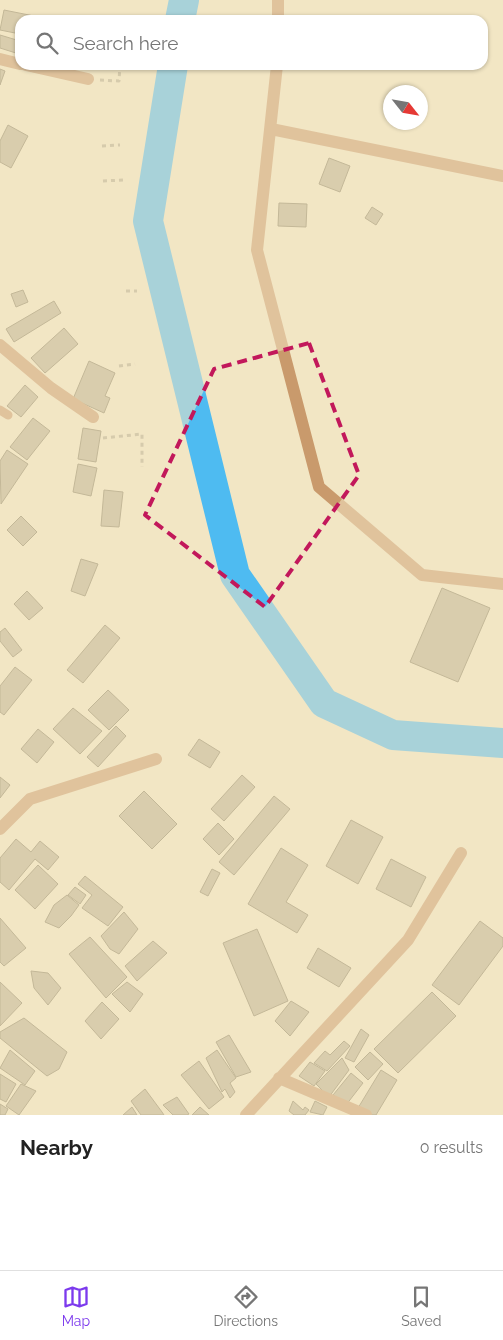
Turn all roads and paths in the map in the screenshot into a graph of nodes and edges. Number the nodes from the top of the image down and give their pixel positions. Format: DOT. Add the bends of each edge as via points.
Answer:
graph roads {
  1 [pos="278,0"];
  2 [pos="278,15"];
  3 [pos="0,59"];
  4 [pos="15,63"];
  5 [pos="48,70"];
  6 [pos="120,70"];
  7 [pos="276,70"];
  8 [pos="88,79"];
  9 [pos="270,129"];
  10 [pos="120,145"];
  11 [pos="102,146"];
  12 [pos="503,176"];
  13 [pos="123,180"];
  14 [pos="103,181"];
  15 [pos="137,291"];
  16 [pos="126,292"];
  17 [pos="0,345"];
  18 [pos="135,364"];
  19 [pos="119,366"];
  20 [pos="93,417"];
  21 [pos="103,438"];
  22 [pos="142,467"];
  23 [pos="503,584"];
  24 [pos="156,759"];
  25 [pos="0,829"];
  26 [pos="461,852"];
  27 [pos="280,1078"];
  28 [pos="246,1115"];
  29 [pos="366,1115"];
  1 -- 2 [label="street"];
  3 -- 4 [label="street"];
  5 -- 8 [label="street"];
  6 -- 8 [label="path" via="119,81"];
  7 -- 9 [label="street"];
  9 -- 12 [label="street"];
  9 -- 23 [label="street" via="256,250 319,487 422,575"];
  10 -- 11 [label="path"];
  13 -- 14 [label="path"];
  15 -- 16 [label="path"];
  17 -- 20 [label="street" via="51,388"];
  18 -- 19 [label="path"];
  21 -- 22 [label="path" via="142,434"];
  24 -- 25 [label="street" via="30,799"];
  26 -- 27 [label="street" via="408,940"];
  27 -- 28 [label="street"];
  27 -- 29 [label="street"];
}
